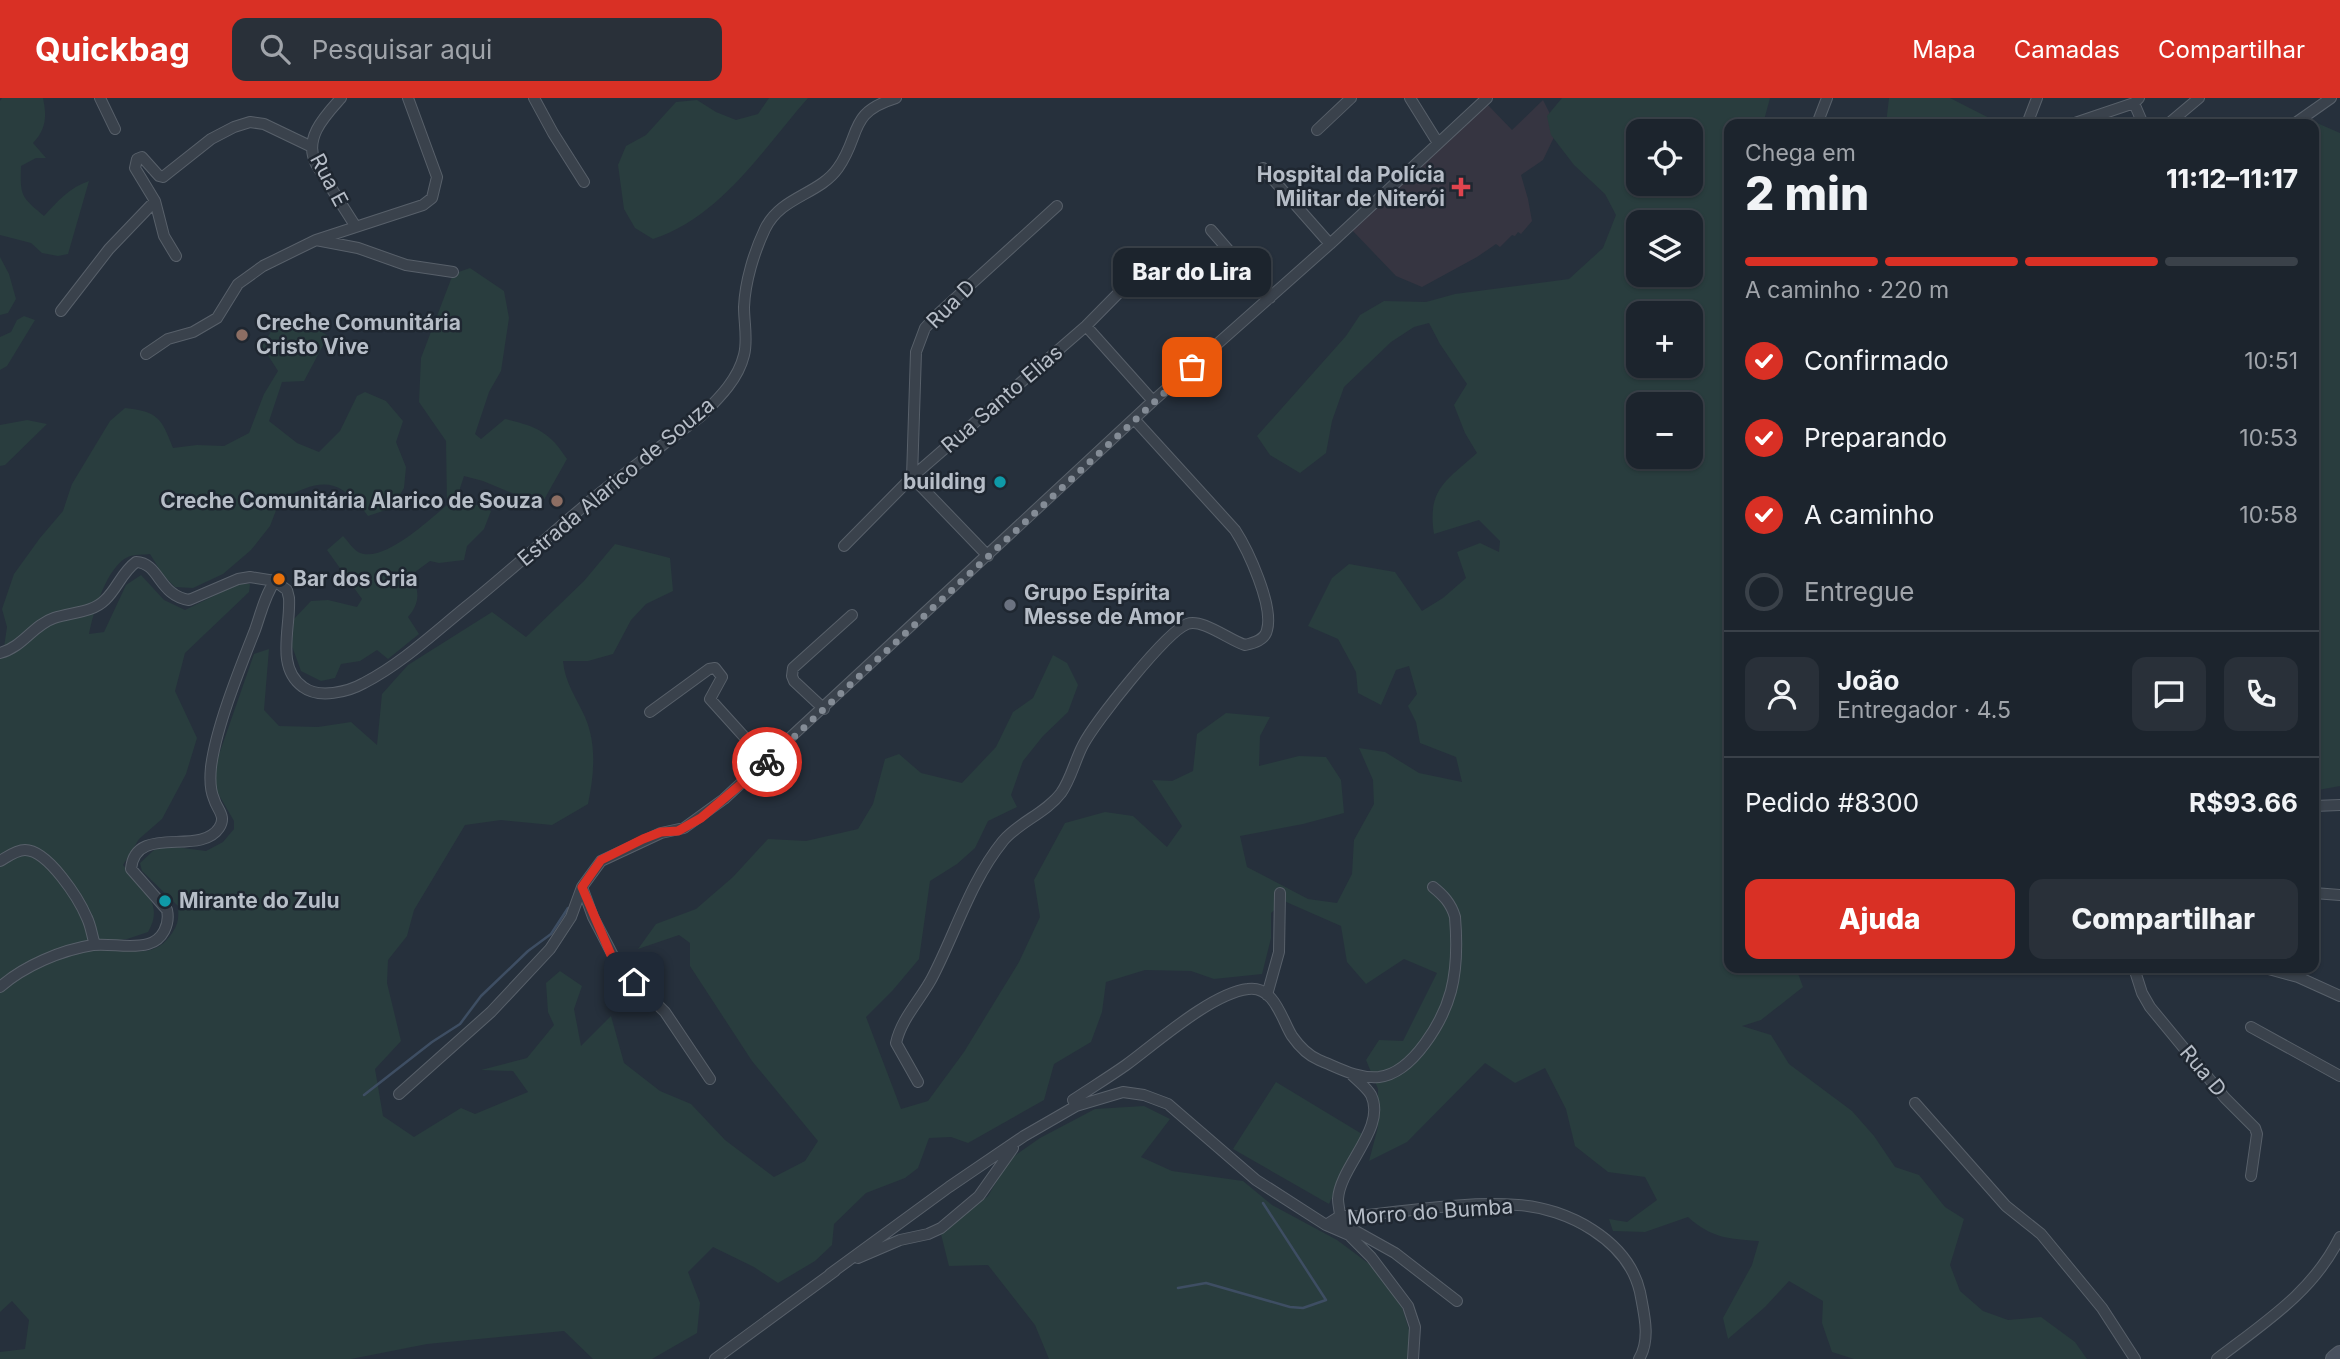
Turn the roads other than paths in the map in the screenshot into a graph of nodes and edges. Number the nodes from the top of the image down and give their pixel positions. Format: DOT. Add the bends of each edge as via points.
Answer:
graph roads {
  1 [pos="100,98"];
  2 [pos="341,98"];
  3 [pos="408,98"];
  4 [pos="534,98"];
  5 [pos="896,98"];
  6 [pos="1350,98"];
  7 [pos="1410,98"];
  8 [pos="1488,98"];
  9 [pos="1827,98"];
  10 [pos="2037,98"];
  11 [pos="2199,98"];
  12 [pos="2330,98"];
  13 [pos="2136,100"];
  14 [pos="1819,119"];
  15 [pos="2029,119"];
  16 [pos="2086,119"];
  17 [pos="2142,119"];
  18 [pos="2174,119"];
  19 [pos="2301,119"];
  20 [pos="115,129"];
  21 [pos="1317,130"];
  22 [pos="1438,143"];
  23 [pos="312,146"];
  24 [pos="1263,168"];
  25 [pos="584,182"];
  26 [pos="155,201"];
  27 [pos="1057,206"];
  28 [pos="356,228"];
  29 [pos="1211,230"];
  30 [pos="316,240"];
  31 [pos="1330,244"];
  32 [pos="1159,252"];
  33 [pos="176,256"];
  34 [pos="453,272"];
  35 [pos="1270,298"];
  36 [pos="61,311"];
  37 [pos="1086,326"];
  38 [pos="146,354"];
  39 [pos="1153,401"];
  40 [pos="1135,420"];
  41 [pos="912,477"];
  42 [pos="844,546"];
  43 [pos="988,556"];
  44 [pos="275,581"];
  45 [pos="852,615"];
  46 [pos="0,653"];
  47 [pos="824,709"];
  48 [pos="650,712"];
  49 [pos="767,762"];
  50 [pos="2340,805"];
  51 [pos="2319,806"];
  52 [pos="0,861"];
  53 [pos="582,887"];
  54 [pos="1433,887"];
  55 [pos="1280,893"];
  56 [pos="2319,893"];
  57 [pos="2340,895"];
  58 [pos="94,945"];
  59 [pos="2136,973"];
  60 [pos="2283,973"];
  61 [pos="0,987"];
  62 [pos="1267,995"];
  63 [pos="2340,996"];
  64 [pos="2251,1027"];
  65 [pos="1352,1075"];
  66 [pos="2340,1076"];
  67 [pos="710,1079"];
  68 [pos="918,1082"];
  69 [pos="399,1094"];
  70 [pos="1914,1103"];
  71 [pos="1076,1106"];
  72 [pos="1024,1136"];
  73 [pos="2251,1176"];
  74 [pos="1334,1220"];
  75 [pos="2340,1237"];
  76 [pos="830,1274"];
  77 [pos="1457,1301"];
  78 [pos="2340,1354"];
  79 [pos="715,1359"];
  80 [pos="1413,1359"];
  81 [pos="1639,1359"];
  82 [pos="2135,1359"];
  83 [pos="2217,1359"];
  84 [pos="2334,1359"];
  1 -- 20 [label="street"];
  2 -- 23 [label="street, Rua E" via="316,130"];
  3 -- 28 [label="street" via="437,177 435,191 423,205"];
  4 -- 25 [label="street"];
  5 -- 44 [label="street, Estrada Alarico de Souza" via="865,113 838,168 789,201 765,228 747,282 744,357 716,401 426,639 362,685 310,692 291,674 286,660 289,598 287,590"];
  6 -- 21 [label="street"];
  7 -- 22 [label="street"];
  8 -- 22 [label="street"];
  9 -- 14 [label="street"];
  10 -- 15 [label="street"];
  11 -- 18 [label="street"];
  12 -- 19 [label="street"];
  13 -- 16 [label="street"];
  13 -- 17 [label="street"];
  22 -- 31 [label="street"];
  23 -- 26 [label="street" via="250,122 211,139 163,177 142,157 135,168"];
  23 -- 28 [label="street, Rua E" via="316,164"];
  24 -- 31 [label="street"];
  26 -- 33 [label="street" via="164,236"];
  26 -- 36 [label="street" via="109,249"];
  27 -- 41 [label="street, Rua D" via="925,328 916,352"];
  28 -- 30 [label="street"];
  29 -- 35 [label="street"];
  30 -- 34 [label="street" via="358,248 406,265"];
  30 -- 38 [label="street" via="245,277 207,326 168,339"];
  31 -- 35 [label="street"];
  32 -- 37 [label="street, Rua Santo Elias"];
  35 -- 39 [label="street"];
  37 -- 39 [label="street"];
  37 -- 41 [label="street, Rua Santo Elias"];
  39 -- 40 [label="street"];
  40 -- 43 [label="street"];
  40 -- 68 [label="street" via="1242,541 1266,605 1267,631 1263,638 1245,645 1199,623 1190,622 1171,634 1100,719 1062,792 1005,839 964,905 923,994 898,1030 896,1043"];
  41 -- 42 [label="street, Rua Santo Elias"];
  41 -- 43 [label="street"];
  43 -- 47 [label="street"];
  44 -- 46 [label="street" via="238,579 189,600 172,594 149,565 136,562 92,609 53,618"];
  44 -- 58 [label="street" via="247,649 214,754 211,789 222,814 221,825 204,839 151,845 134,857 131,869 167,910 169,918 162,935 147,944"];
  45 -- 47 [label="street" via="793,668 794,681"];
  47 -- 49 [label="street"];
  48 -- 49 [label="street" via="715,668 722,677 710,699"];
  49 -- 53 [label="street" via="692,823 643,839 601,860"];
  50 -- 51 [label="street"];
  52 -- 58 [label="street" via="26,850 45,858 78,901"];
  53 -- 67 [label="street" via="619,967 665,1012"];
  53 -- 69 [label="street" via="571,917 550,948 491,1012"];
  54 -- 65 [label="street" via="1444,895 1455,917 1454,975 1446,1003 1407,1065 1381,1077"];
  55 -- 62 [label="street" via="1279,952"];
  56 -- 57 [label="street"];
  58 -- 61 [label="street" via="58,954"];
  59 -- 73 [label="street, Rua D" via="2150,1007 2255,1128"];
  60 -- 63 [label="street"];
  62 -- 65 [label="street" via="1304,1052"];
  62 -- 71 [label="street" via="1248,989 1203,1009 1073,1100"];
  64 -- 66 [label="street"];
  65 -- 74 [label="street" via="1371,1094 1375,1107 1370,1129 1342,1185"];
  70 -- 82 [label="street" via="2006,1206 2041,1234 2102,1308"];
  71 -- 72 [label="street"];
  71 -- 74 [label="street" via="1123,1092 1168,1104 1255,1180"];
  72 -- 76 [label="street"];
  72 -- 76 [label="street" via="979,1196 941,1228 865,1254"];
  74 -- 77 [label="street" via="1395,1253"];
  74 -- 80 [label="street" via="1371,1257 1408,1306 1415,1327"];
  74 -- 81 [label="street, Morro do Bumba" via="1490,1204 1521,1205 1582,1224 1624,1257 1638,1284 1646,1336"];
  75 -- 83 [label="street" via="2315,1278"];
  76 -- 79 [label="street"];
  78 -- 84 [label="main road"];
}
